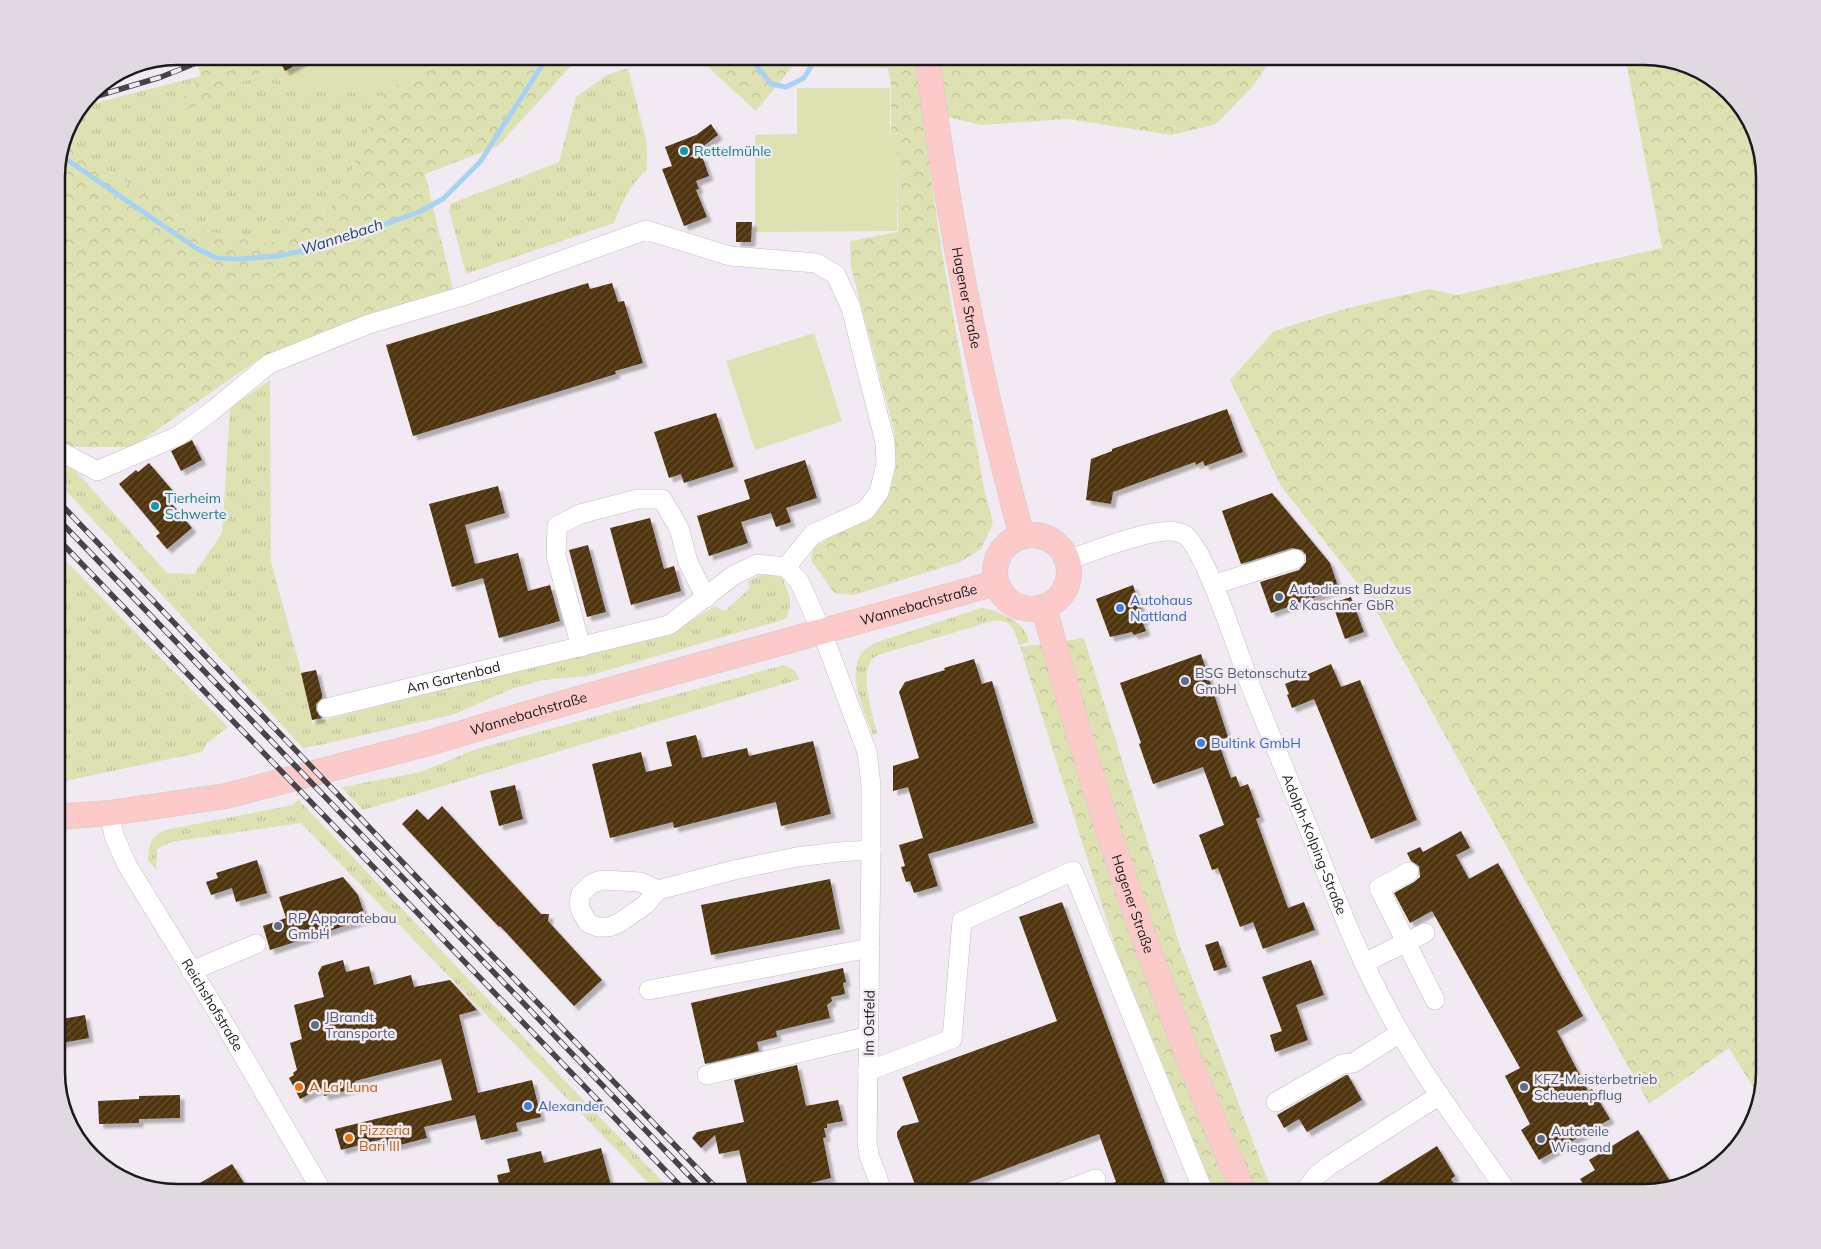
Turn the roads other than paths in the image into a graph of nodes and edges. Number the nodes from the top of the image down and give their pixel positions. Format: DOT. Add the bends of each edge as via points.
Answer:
graph roads {
  1 [pos="928,65"];
  2 [pos="65,454"];
  3 [pos="1022,536"];
  4 [pos="1295,559"];
  5 [pos="1067,560"];
  6 [pos="786,567"];
  7 [pos="996,583"];
  8 [pos="1213,585"];
  9 [pos="706,598"];
  10 [pos="1044,608"];
  11 [pos="822,632"];
  12 [pos="581,648"];
  13 [pos="327,708"];
  14 [pos="110,813"];
  15 [pos="65,816"];
  16 [pos="871,850"];
  17 [pos="1410,872"];
  18 [pos="658,890"];
  19 [pos="1424,933"];
  20 [pos="1406,942"];
  21 [pos="256,944"];
  22 [pos="870,948"];
  23 [pos="1364,963"];
  24 [pos="191,971"];
  25 [pos="649,990"];
  26 [pos="1435,1000"];
  27 [pos="1400,1033"];
  28 [pos="869,1036"];
  29 [pos="868,1071"];
  30 [pos="707,1075"];
  31 [pos="1440,1095"];
  32 [pos="1276,1102"];
  33 [pos="1096,1179"];
  34 [pos="318,1184"];
  35 [pos="880,1184"];
  36 [pos="1082,1184"];
  37 [pos="1200,1184"];
  38 [pos="1240,1184"];
  39 [pos="1310,1184"];
  40 [pos="1502,1184"];
  1 -- 3 [label="main road, Hagener Straße" via="971,329"];
  2 -- 6 [label="street" via="98,470 178,436 269,364 369,324 463,296 646,230 730,256 816,264 836,275 851,308 885,442 884,473 879,492 866,510 813,534"];
  3 -- 5 [label="main road" via="1034,535 1054,542"];
  3 -- 7 [label="main road" via="1001,552 995,567"];
  4 -- 8 [label="street"];
  5 -- 8 [label="street, Adolph-Kolping-Straße" via="1152,533 1179,532 1185,534 1197,549"];
  5 -- 10 [label="main road" via="1068,584 1054,602"];
  6 -- 9 [label="street, Am Gartenbad" via="757,564 734,575"];
  6 -- 11 [label="street" via="799,581"];
  7 -- 10 [label="main road" via="1001,594 1020,608"];
  7 -- 11 [label="main road, Wannebachstraße"];
  8 -- 23 [label="street, Adolph-Kolping-Straße" via="1254,696"];
  9 -- 12 [label="street, Am Gartenbad" via="669,625"];
  9 -- 12 [label="street" via="688,562 680,528 662,499 638,499 580,514 557,526 556,556"];
  10 -- 38 [label="main road, Hagener Straße" via="1105,822 1203,1096"];
  11 -- 14 [label="main road, Wannebachstraße" via="425,744 226,796"];
  11 -- 16 [label="street, Im Ostfeld" via="868,756"];
  12 -- 13 [label="street, Am Gartenbad"];
  14 -- 15 [label="main road, Wannebachstraße"];
  14 -- 24 [label="street, Reichshofstraße" via="114,836 127,865"];
  16 -- 18 [label="street" via="797,857"];
  16 -- 22 [label="street, Im Ostfeld"];
  17 -- 20 [label="street" via="1379,888"];
  19 -- 20 [label="street"];
  20 -- 23 [label="street"];
  20 -- 26 [label="street"];
  21 -- 24 [label="street"];
  22 -- 25 [label="street"];
  22 -- 28 [label="street, Im Ostfeld"];
  23 -- 27 [label="street, Adolph-Kolping-Straße"];
  24 -- 34 [label="street, Reichshofstraße"];
  27 -- 31 [label="street, Adolph-Kolping-Straße"];
  27 -- 32 [label="street"];
  28 -- 29 [label="street, Im Ostfeld"];
  28 -- 30 [label="street"];
  29 -- 35 [label="street, Im Ostfeld" via="867,1142"];
  29 -- 37 [label="street" via="952,1039 962,920 1073,871"];
  31 -- 39 [label="street" via="1330,1165"];
  31 -- 40 [label="street, Adolph-Kolping-Straße"];
  33 -- 36 [label="street"];
}
